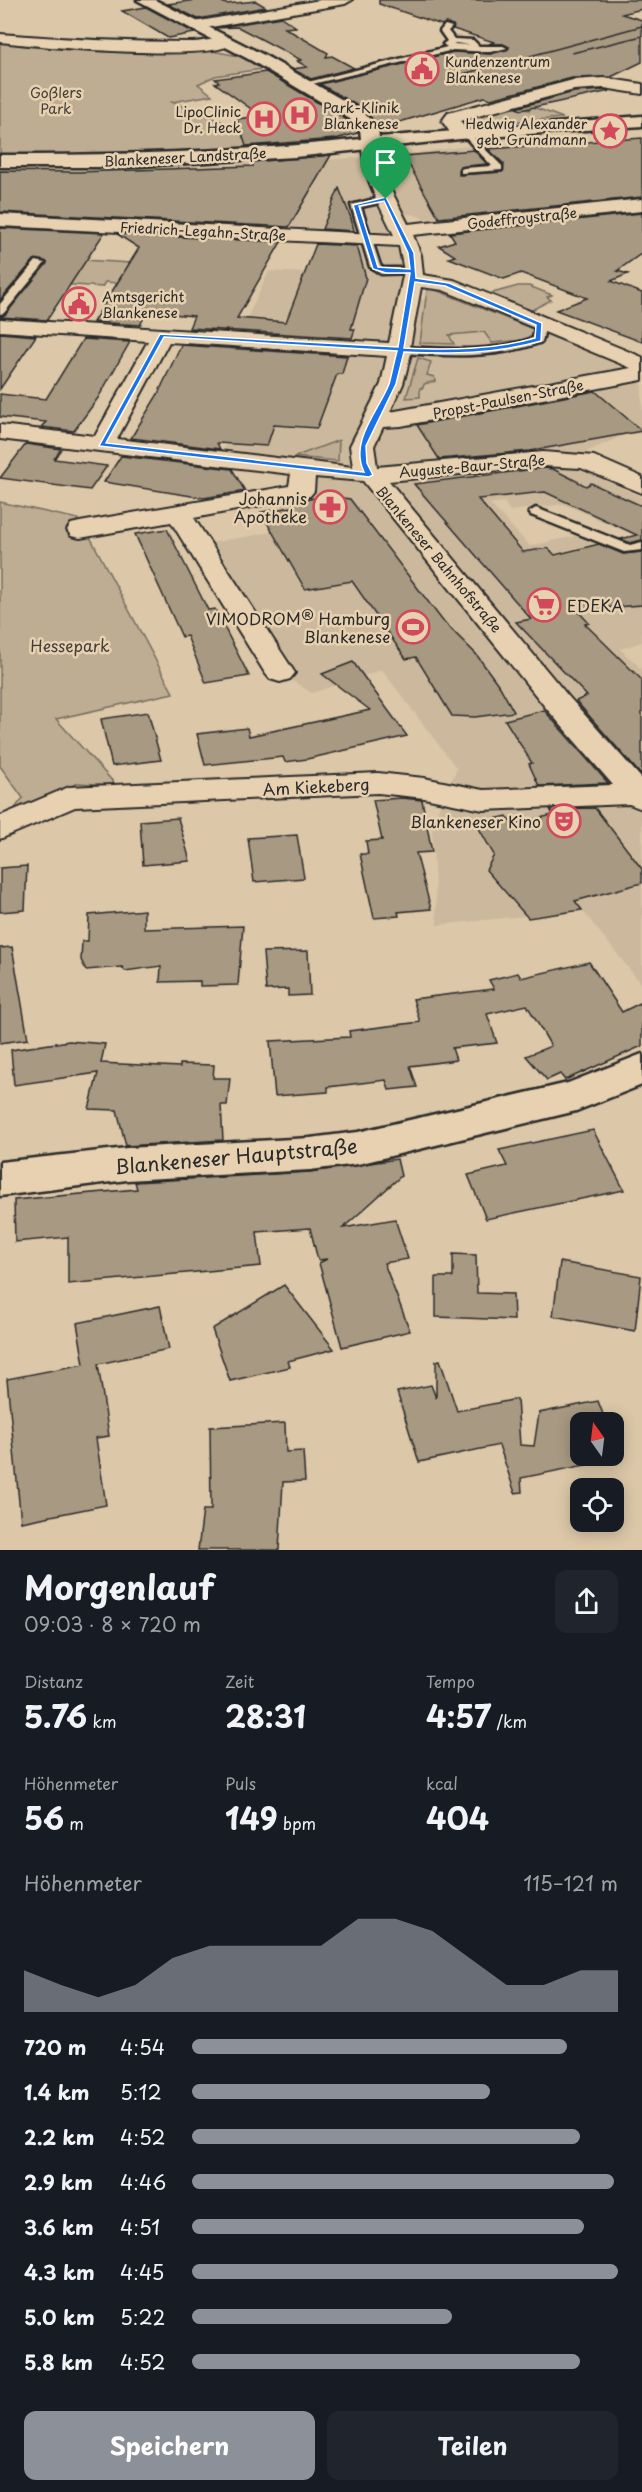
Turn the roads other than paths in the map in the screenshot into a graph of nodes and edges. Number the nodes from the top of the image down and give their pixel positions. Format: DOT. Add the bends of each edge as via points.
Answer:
graph roads {
  1 [pos="144,0"];
  2 [pos="345,0"];
  3 [pos="194,26"];
  4 [pos="448,27"];
  5 [pos="0,38"];
  6 [pos="226,43"];
  7 [pos="452,45"];
  8 [pos="503,48"];
  9 [pos="304,84"];
  10 [pos="642,89"];
  11 [pos="642,121"];
  12 [pos="368,126"];
  13 [pos="459,134"];
  14 [pos="371,145"];
  15 [pos="295,152"];
  16 [pos="0,161"];
  17 [pos="374,171"];
  18 [pos="464,171"];
  19 [pos="386,199"];
  20 [pos="642,205"];
  21 [pos="0,220"];
  22 [pos="404,235"];
  23 [pos="368,240"];
  24 [pos="40,263"];
  25 [pos="413,275"];
  26 [pos="0,311"];
  27 [pos="540,324"];
  28 [pos="0,325"];
  29 [pos="162,335"];
  30 [pos="401,350"];
  31 [pos="642,365"];
  32 [pos="642,373"];
  33 [pos="374,420"];
  34 [pos="0,432"];
  35 [pos="102,445"];
  36 [pos="304,469"];
  37 [pos="369,475"];
  38 [pos="642,486"];
  39 [pos="536,512"];
  40 [pos="178,513"];
  41 [pos="80,530"];
  42 [pos="642,546"];
  43 [pos="280,673"];
  44 [pos="640,797"];
  45 [pos="0,829"];
  46 [pos="642,1069"];
  47 [pos="0,1179"];
  1 -- 3 [label="street"];
  2 -- 3 [label="street"];
  3 -- 6 [label="street"];
  4 -- 7 [label="lane" via="444,31"];
  5 -- 6 [label="street" via="102,46 194,47"];
  6 -- 9 [label="street"];
  7 -- 8 [label="lane" via="471,51"];
  7 -- 9 [label="lane"];
  9 -- 12 [label="street"];
  10 -- 13 [label="street" via="596,83 560,88 454,117 450,121"];
  11 -- 13 [label="street"];
  12 -- 13 [label="street"];
  12 -- 14 [label="street"];
  13 -- 14 [label="street, Blankeneser Landstraße"];
  13 -- 18 [label="lane" via="499,168"];
  14 -- 15 [label="street, Blankeneser Landstraße"];
  14 -- 17 [label="street, Blankeneser Bahnhofstraße"];
  15 -- 16 [label="street, Blankeneser Landstraße" via="123,161"];
  15 -- 17 [label="street" via="344,157"];
  17 -- 19 [label="street, Blankeneser Bahnhofstraße"];
  19 -- 22 [label="street, Blankeneser Bahnhofstraße"];
  19 -- 23 [label="lane" via="356,205"];
  20 -- 22 [label="street, Godeffroystraße"];
  21 -- 23 [label="street, Friedrich-Legahn-Straße"];
  22 -- 23 [label="street, Friedrich-Legahn-Straße"];
  22 -- 25 [label="street, Blankeneser Bahnhofstraße"];
  23 -- 25 [label="lane" via="378,270"];
  24 -- 26 [label="lane"];
  25 -- 27 [label="street" via="447,284"];
  25 -- 30 [label="street, Blankeneser Bahnhofstraße"];
  27 -- 30 [label="lane" via="538,340 509,348 458,352"];
  27 -- 31 [label="street"];
  28 -- 29 [label="street"];
  29 -- 30 [label="street"];
  29 -- 35 [label="street"];
  30 -- 33 [label="street, Blankeneser Bahnhofstraße" via="392,384"];
  32 -- 33 [label="street, Propst-Paulsen-Straße" via="401,419"];
  33 -- 37 [label="street, Blankeneser Bahnhofstraße" via="364,439 362,454"];
  34 -- 35 [label="street, Auguste-Baur-Straße"];
  35 -- 36 [label="street, Auguste-Baur-Straße"];
  36 -- 37 [label="street, Auguste-Baur-Straße"];
  36 -- 40 [label="street" via="301,491"];
  37 -- 38 [label="street, Auguste-Baur-Straße" via="543,459 585,461"];
  37 -- 44 [label="street, Blankeneser Bahnhofstraße"];
  39 -- 42 [label="lane" via="629,549"];
  40 -- 41 [label="street"];
  40 -- 43 [label="street"];
  44 -- 45 [label="street, Am Kiekeberg" via="483,800 378,783 69,797"];
  46 -- 47 [label="street, Blankeneser Hauptstraße" via="576,1096 357,1148 128,1164"];
}
